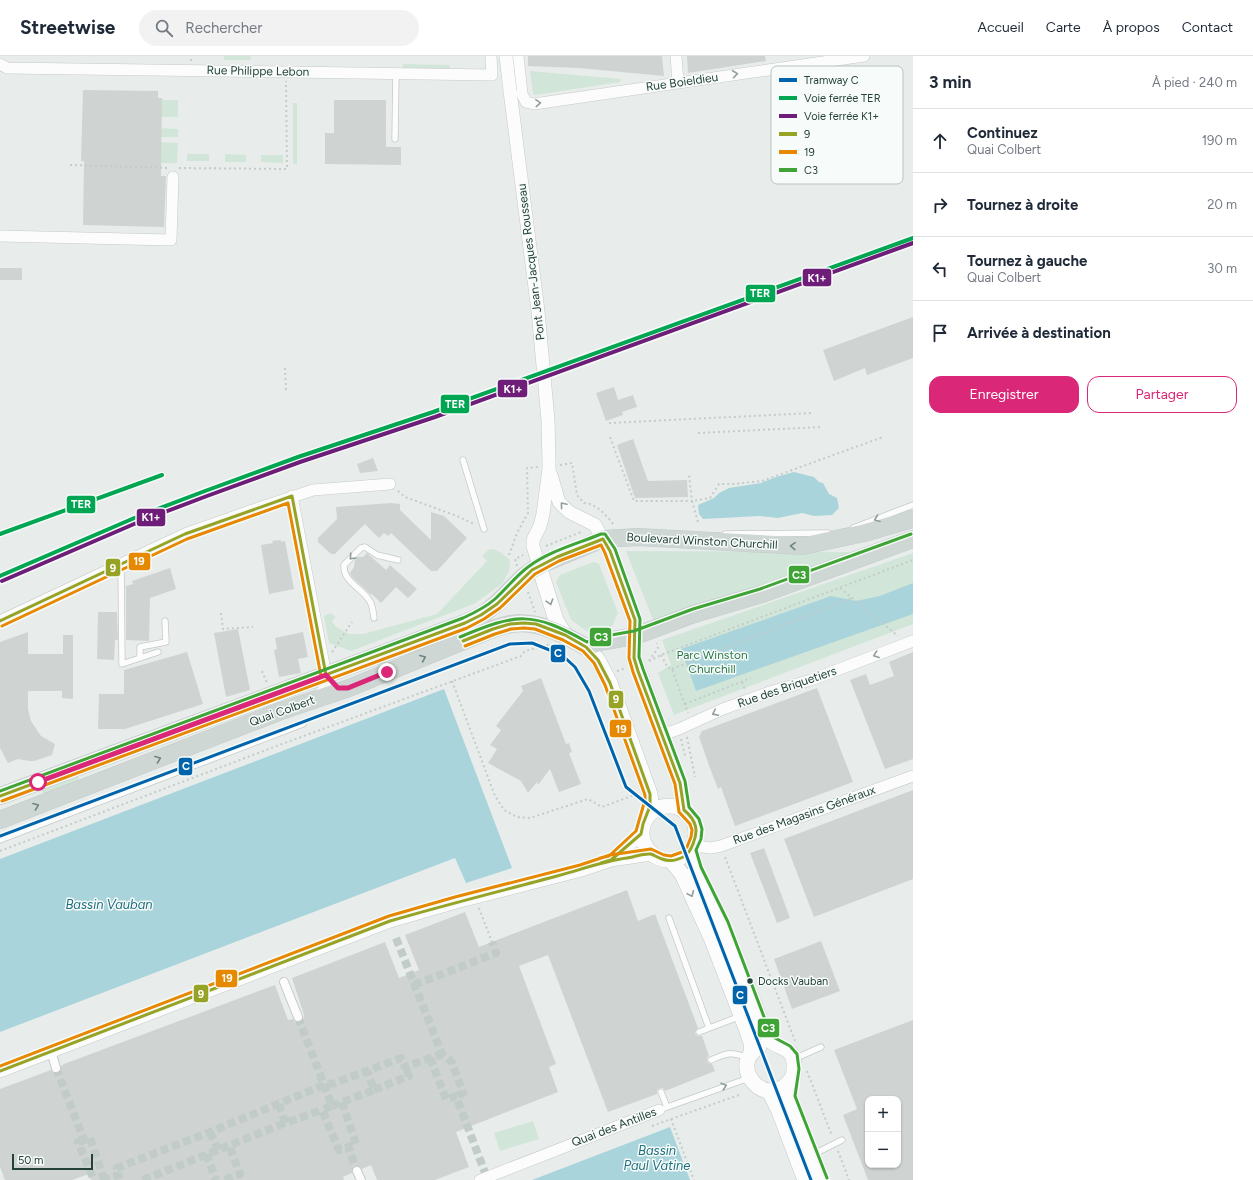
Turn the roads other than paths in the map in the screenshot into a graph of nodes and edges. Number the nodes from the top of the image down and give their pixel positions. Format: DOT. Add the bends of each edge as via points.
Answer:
graph roads {
  1 [pos="491,56"];
  2 [pos="506,56"];
  3 [pos="518,56"];
  4 [pos="676,56"];
  5 [pos="864,56"];
  6 [pos="4,66"];
  7 [pos="792,66"];
  8 [pos="771,69"];
  9 [pos="396,73"];
  10 [pos="678,82"];
  11 [pos="395,139"];
  12 [pos="173,177"];
  13 [pos="0,236"];
  14 [pos="463,460"];
  15 [pos="549,469"];
  16 [pos="390,484"];
  17 [pos="292,496"];
  18 [pos="913,505"];
  19 [pos="913,519"];
  20 [pos="484,529"];
  21 [pos="599,532"];
  22 [pos="712,534"];
  23 [pos="719,534"];
  24 [pos="913,539"];
  25 [pos="694,540"];
  26 [pos="398,560"];
  27 [pos="121,564"];
  28 [pos="539,566"];
  29 [pos="374,618"];
  30 [pos="165,621"];
  31 [pos="0,622"];
  32 [pos="465,623"];
  33 [pos="635,636"];
  34 [pos="557,641"];
  35 [pos="910,642"];
  36 [pos="586,647"];
  37 [pos="158,652"];
  38 [pos="140,658"];
  39 [pos="325,668"];
  40 [pos="348,688"];
  41 [pos="314,700"];
  42 [pos="303,724"];
  43 [pos="662,735"];
  44 [pos="913,776"];
  45 [pos="0,796"];
  46 [pos="684,810"];
  47 [pos="648,815"];
  48 [pos="0,820"];
  49 [pos="641,834"];
  50 [pos="0,840"];
  51 [pos="692,848"];
  52 [pos="650,854"];
  53 [pos="611,860"];
  54 [pos="671,861"];
  55 [pos="669,918"];
  56 [pos="284,982"];
  57 [pos="742,1016"];
  58 [pos="298,1017"];
  59 [pos="709,1028"];
  60 [pos="699,1032"];
  61 [pos="776,1044"];
  62 [pos="821,1047"];
  63 [pos="51,1051"];
  64 [pos="750,1056"];
  65 [pos="797,1057"];
  66 [pos="711,1060"];
  67 [pos="56,1068"];
  68 [pos="0,1071"];
  69 [pos="749,1077"];
  70 [pos="792,1078"];
  71 [pos="769,1091"];
  72 [pos="661,1092"];
  73 [pos="663,1108"];
  74 [pos="842,1140"];
  75 [pos="812,1154"];
  76 [pos="358,1171"];
  77 [pos="361,1180"];
  78 [pos="480,1180"];
  79 [pos="805,1180"];
  80 [pos="822,1180"];
  1 -- 9 [label="street, Rue Philippe Lebon" via="492,75"];
  2 -- 15 [label="street, Pont Jean-Jacques Rousseau, bridge" via="538,311 549,429"];
  3 -- 10 [label="street, Rue Boieldieu, one-way" via="522,94 526,102 534,104"];
  4 -- 10 [label="street"];
  7 -- 5 [label="street, Rue Boieldieu, one-way"];
  6 -- 9 [label="street, Rue Philippe Lebon"];
  10 -- 8 [label="street, Rue Boieldieu, one-way"];
  9 -- 11 [label="lane"];
  12 -- 13 [label="street" via="171,240"];
  14 -- 20 [label="lane"];
  21 -- 15 [label="street, Pont Jean-Jacques Rousseau, one-way" via="559,502"];
  15 -- 28 [label="street, Pont Jean-Jacques Rousseau" via="543,514 533,545"];
  16 -- 17 [label="street" via="313,490"];
  17 -- 27 [label="street" via="185,534"];
  17 -- 39 [label="street"];
  18 -- 23 [label="lane, one-way" via="839,533"];
  19 -- 25 [label="main road, Boulevard Winston Churchill, one-way" via="803,546"];
  21 -- 25 [label="main road, Boulevard Winston Churchill"];
  21 -- 28 [label="main road, Boulevard Winston Churchill"];
  21 -- 33 [label="main road" via="610,551 635,620"];
  22 -- 25 [label="lane"];
  24 -- 33 [label="main road" via="762,594 694,614"];
  26 -- 29 [label="lane, one-way" via="378,555 365,547 344,565 347,578 369,600"];
  27 -- 31 [label="street"];
  27 -- 38 [label="lane" via="122,664"];
  28 -- 32 [label="main road, Boulevard Winston Churchill" via="523,577 482,615"];
  28 -- 34 [label="main road, one-way" via="556,620"];
  30 -- 38 [label="lane" via="166,642 140,646"];
  32 -- 39 [label="main road, Quai Colbert"];
  33 -- 36 [label="main road"];
  33 -- 43 [label="main road" via="634,658"];
  34 -- 36 [label="main road"];
  40 -- 34 [label="main road, Quai Colbert, one-way" via="510,624 536,624"];
  35 -- 43 [label="street, Rue des Briquetiers, one-way" via="811,680 723,709 682,731"];
  36 -- 47 [label="main road" via="606,674 650,794"];
  37 -- 38 [label="lane"];
  39 -- 40 [label="street" via="338,688"];
  39 -- 41 [label="street" via="325,687"];
  39 -- 45 [label="main road, Quai Colbert"];
  40 -- 41 [label="main road, Quai Colbert"];
  48 -- 41 [label="main road, Quai Colbert, one-way"];
  42 -- 50 [label="lane, Quai Colbert"];
  43 -- 46 [label="main road" via="680,784"];
  44 -- 51 [label="street, Rue des Magasins Généraux" via="720,846"];
  46 -- 47 [label="main road" via="664,806"];
  46 -- 51 [label="main road" via="694,822 696,830"];
  47 -- 49 [label="main road"];
  49 -- 52 [label="main road"];
  49 -- 53 [label="street"];
  51 -- 54 [label="main road" via="685,856"];
  51 -- 61 [label="main road" via="696,869 723,924 765,1032"];
  52 -- 53 [label="street"];
  52 -- 54 [label="main road"];
  53 -- 63 [label="street" via="390,921"];
  54 -- 57 [label="main road, one-way" via="682,874"];
  55 -- 59 [label="lane"];
  56 -- 58 [label="street"];
  57 -- 59 [label="lane"];
  57 -- 64 [label="main road" via="751,1043"];
  59 -- 60 [label="lane"];
  61 -- 64 [label="main road" via="762,1045"];
  61 -- 65 [label="main road"];
  62 -- 65 [label="lane"];
  63 -- 67 [label="street"];
  63 -- 68 [label="street"];
  64 -- 66 [label="lane" via="726,1053"];
  64 -- 69 [label="main road" via="747,1065"];
  65 -- 70 [label="main road"];
  69 -- 71 [label="main road" via="758,1086"];
  73 -- 69 [label="lane, Quai des Antilles, one-way"];
  70 -- 71 [label="main road" via="783,1088"];
  70 -- 75 [label="main road" via="790,1097"];
  71 -- 79 [label="main road"];
  72 -- 73 [label="lane"];
  73 -- 78 [label="street, Quai des Antilles"];
  74 -- 75 [label="lane"];
  75 -- 80 [label="main road"];
  76 -- 77 [label="street"];
}
